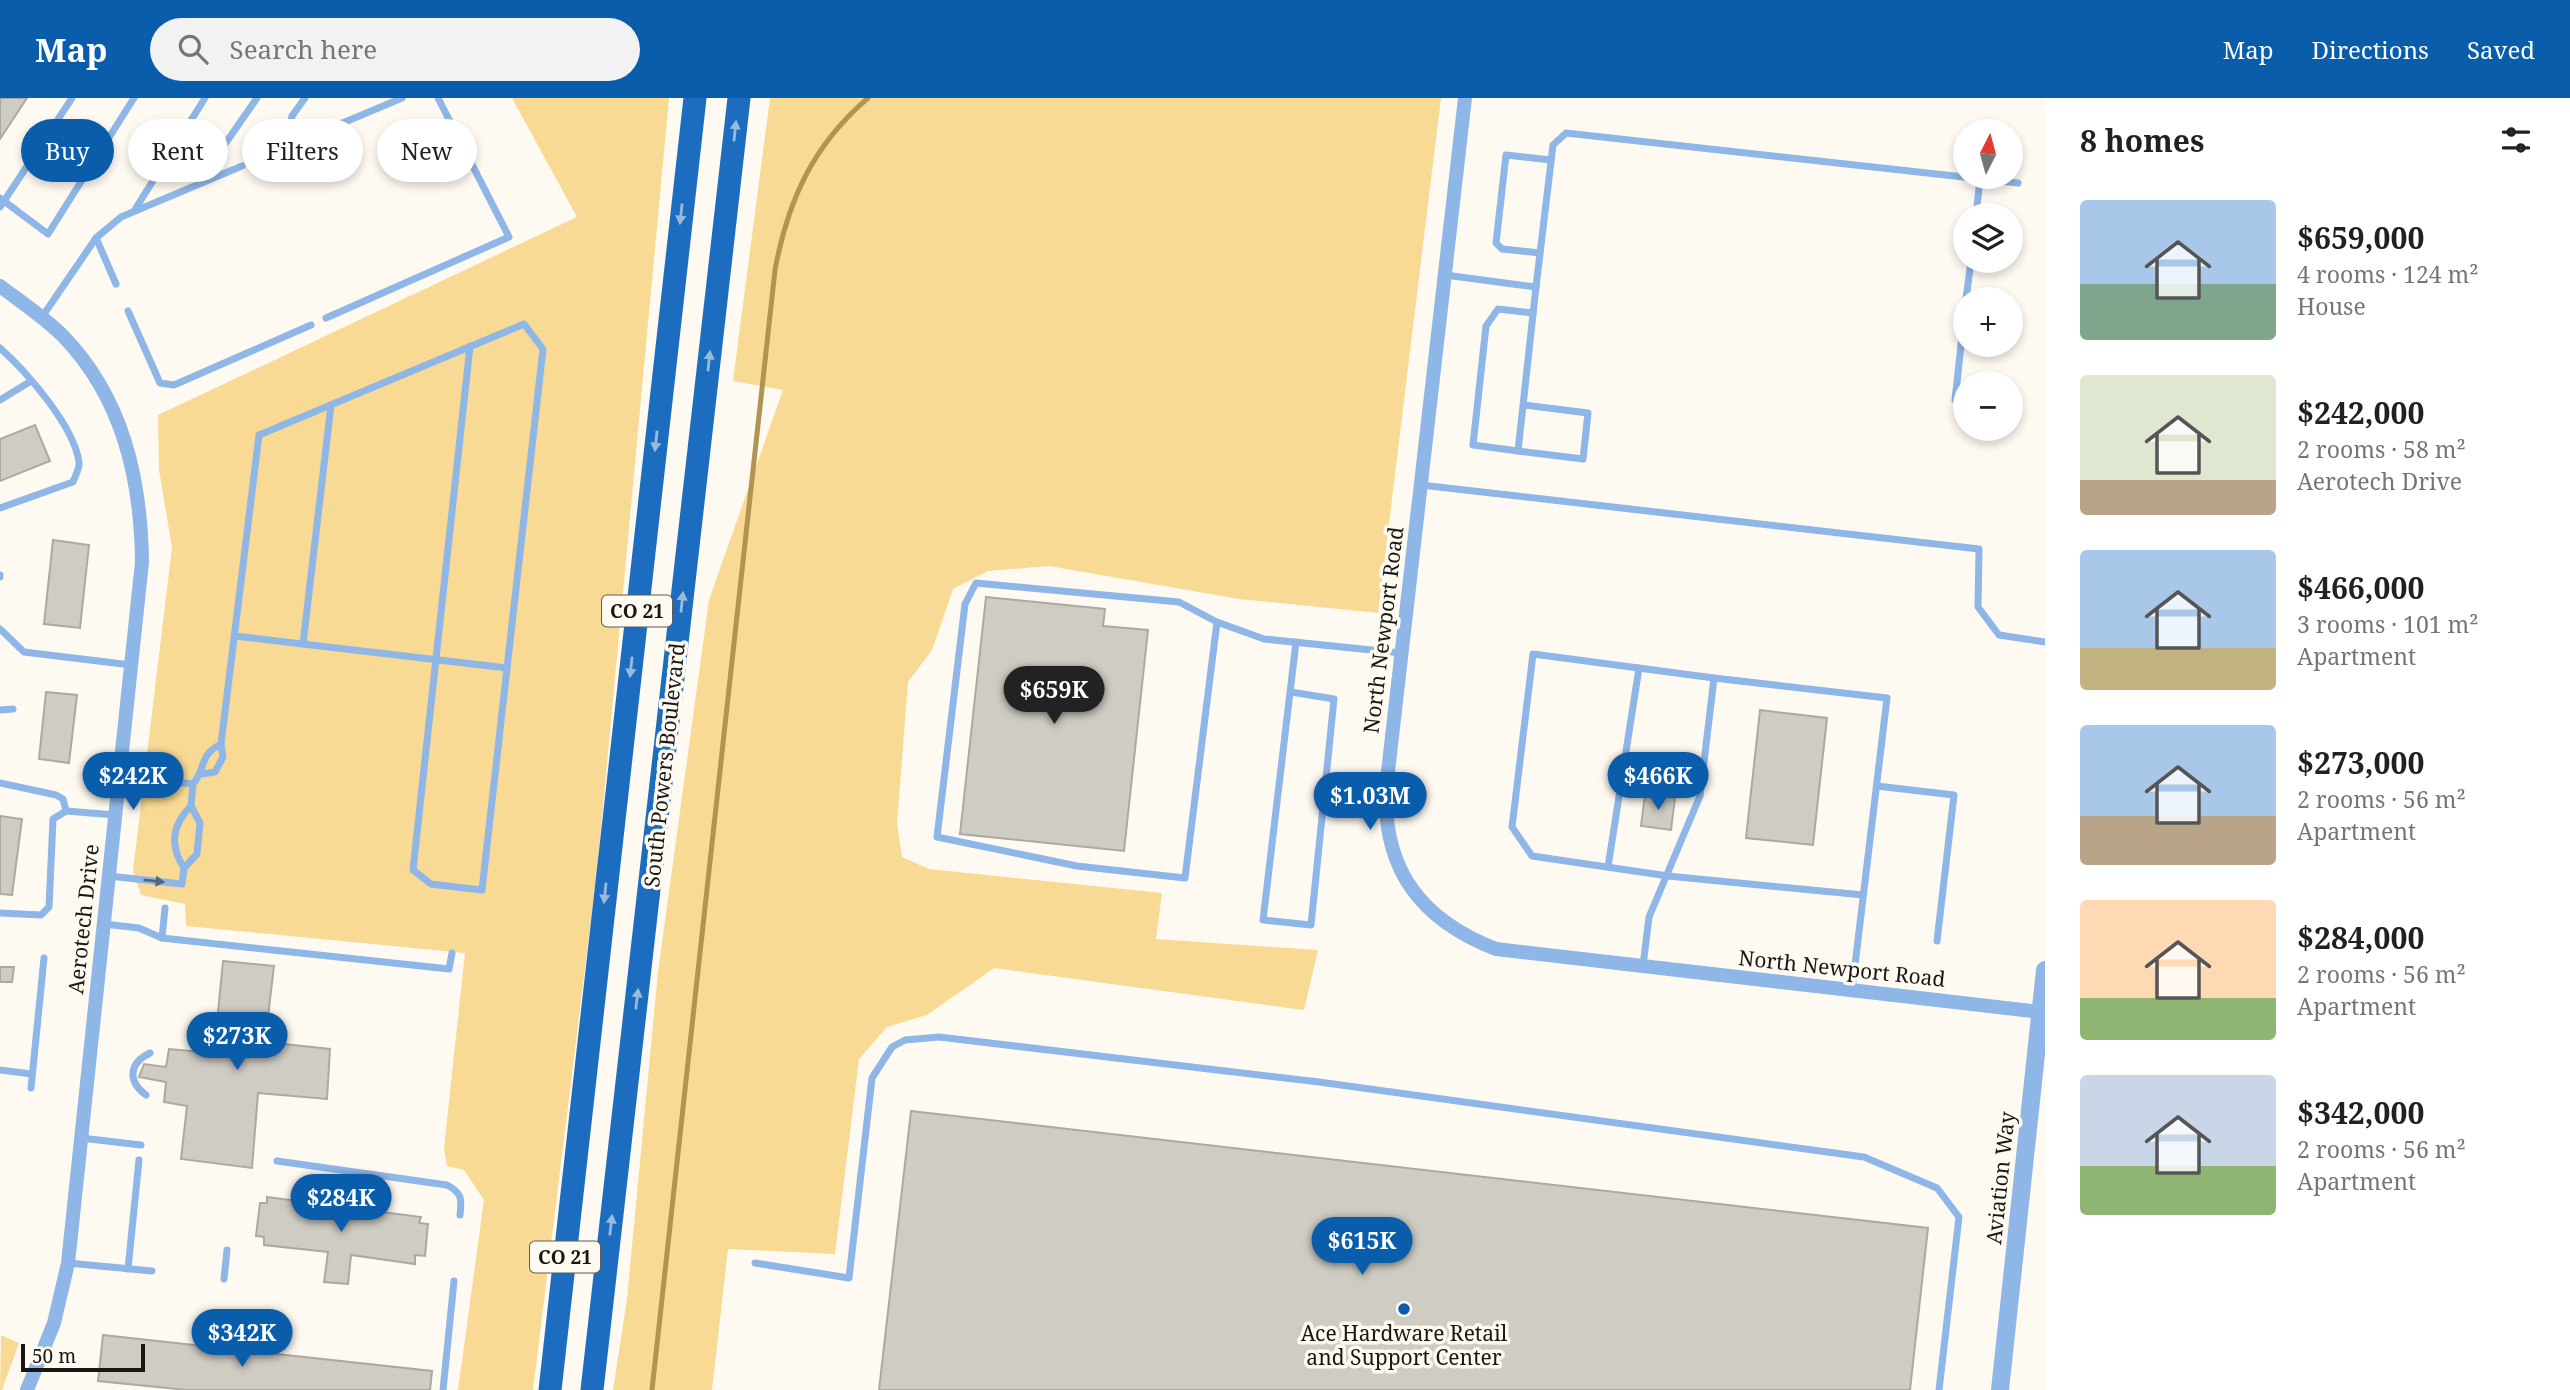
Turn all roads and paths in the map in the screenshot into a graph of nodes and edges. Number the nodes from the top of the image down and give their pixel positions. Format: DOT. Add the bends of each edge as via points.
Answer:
graph roads {
  1 [pos="72,98"];
  2 [pos="134,98"];
  3 [pos="205,98"];
  4 [pos="257,98"];
  5 [pos="305,98"];
  6 [pos="402,98"];
  7 [pos="438,98"];
  8 [pos="695,98"];
  9 [pos="739,98"];
  10 [pos="1465,98"];
  11 [pos="292,119"];
  12 [pos="352,119"];
  13 [pos="228,140"];
  14 [pos="1551,160"];
  15 [pos="242,166"];
  16 [pos="228,172"];
  17 [pos="1953,176"];
  18 [pos="203,182"];
  19 [pos="1,202"];
  20 [pos="134,211"];
  21 [pos="96,238"];
  22 [pos="1540,253"];
  23 [pos="1445,275"];
  24 [pos="116,284"];
  25 [pos="0,286"];
  26 [pos="1536,287"];
  27 [pos="128,311"];
  28 [pos="1533,313"];
  29 [pos="42,317"];
  30 [pos="326,318"];
  31 [pos="311,325"];
  32 [pos="470,346"];
  33 [pos="0,348"];
  34 [pos="31,381"];
  35 [pos="0,400"];
  36 [pos="331,405"];
  37 [pos="1524,405"];
  38 [pos="1518,451"];
  39 [pos="1420,485"];
  40 [pos="0,508"];
  41 [pos="1217,622"];
  42 [pos="0,629"];
  43 [pos="235,636"];
  44 [pos="1296,642"];
  45 [pos="2045,642"];
  46 [pos="303,644"];
  47 [pos="1401,653"];
  48 [pos="436,660"];
  49 [pos="131,666"];
  50 [pos="507,668"];
  51 [pos="1639,668"];
  52 [pos="1714,678"];
  53 [pos="1291,692"];
  54 [pos="13,709"];
  55 [pos="0,710"];
  56 [pos="221,744"];
  57 [pos="201,774"];
  58 [pos="120,776"];
  59 [pos="0,783"];
  60 [pos="193,784"];
  61 [pos="1877,786"];
  62 [pos="191,806"];
  63 [pos="66,811"];
  64 [pos="115,815"];
  65 [pos="1608,867"];
  66 [pos="184,868"];
  67 [pos="109,876"];
  68 [pos="1668,876"];
  69 [pos="1863,895"];
  70 [pos="165,908"];
  71 [pos="0,913"];
  72 [pos="104,923"];
  73 [pos="162,938"];
  74 [pos="1937,941"];
  75 [pos="452,953"];
  76 [pos="44,958"];
  77 [pos="1643,967"];
  78 [pos="2045,970"];
  79 [pos="1852,990"];
  80 [pos="2044,992"];
  81 [pos="2040,1012"];
  82 [pos="150,1053"];
  83 [pos="0,1070"];
  84 [pos="32,1074"];
  85 [pos="32,1088"];
  86 [pos="146,1095"];
  87 [pos="579,1124"];
  88 [pos="80,1138"];
  89 [pos="141,1144"];
  90 [pos="139,1160"];
  91 [pos="277,1161"];
  92 [pos="460,1215"];
  93 [pos="227,1250"];
  94 [pos="68,1262"];
  95 [pos="755,1263"];
  96 [pos="128,1269"];
  97 [pos="152,1271"];
  98 [pos="224,1279"];
  99 [pos="454,1280"];
  100 [pos="604,1286"];
  101 [pos="27,1390"];
  102 [pos="443,1390"];
  103 [pos="542,1390"];
  104 [pos="550,1390"];
  105 [pos="592,1390"];
  106 [pos="599,1390"];
  107 [pos="1938,1390"];
  108 [pos="2000,1390"];
  1 -- 19 [label="lane"];
  2 -- 19 [label="lane" via="48,234"];
  3 -- 20 [label="lane"];
  4 -- 13 [label="lane"];
  5 -- 11 [label="lane"];
  6 -- 12 [label="lane"];
  7 -- 30 [label="lane" via="509,237"];
  8 -- 87 [label="highway, South Powers Boulevard / CO 21, one-way"];
  100 -- 9 [label="highway, South Powers Boulevard / CO 21, one-way"];
  10 -- 23 [label="street, North Newport Road"];
  14 -- 17 [label="lane" via="1553,145 1566,133"];
  14 -- 22 [label="lane"];
  14 -- 22 [label="lane" via="1506,155 1496,243 1502,249"];
  15 -- 16 [label="lane"];
  18 -- 20 [label="lane"];
  20 -- 21 [label="lane"];
  21 -- 24 [label="lane"];
  21 -- 29 [label="lane"];
  22 -- 26 [label="lane"];
  23 -- 26 [label="lane"];
  23 -- 39 [label="street, North Newport Road"];
  25 -- 29 [label="street, Aerotech Drive"];
  26 -- 28 [label="lane"];
  27 -- 31 [label="lane" via="160,383 174,386"];
  28 -- 37 [label="lane"];
  28 -- 38 [label="lane" via="1498,309 1486,326 1473,445"];
  29 -- 49 [label="street, Aerotech Drive" via="91,371 129,448 140,511 142,562"];
  32 -- 36 [label="lane"];
  32 -- 48 [label="lane"];
  32 -- 50 [label="lane" via="524,324 543,349"];
  33 -- 34 [label="lane"];
  34 -- 35 [label="lane"];
  34 -- 40 [label="lane" via="72,439 80,464 73,482"];
  36 -- 43 [label="lane" via="259,435"];
  36 -- 46 [label="lane"];
  37 -- 38 [label="lane"];
  37 -- 38 [label="lane" via="1588,412 1583,459"];
  39 -- 45 [label="lane" via="1979,549 1978,607 1999,635"];
  39 -- 47 [label="street, North Newport Road"];
  41 -- 41 [label="lane" via="1178,602 976,583 965,604 937,837 1077,866 1185,878"];
  41 -- 44 [label="lane" via="1264,639"];
  42 -- 49 [label="lane" via="24,652"];
  43 -- 46 [label="lane"];
  43 -- 56 [label="lane"];
  44 -- 47 [label="lane"];
  44 -- 53 [label="lane"];
  46 -- 48 [label="lane"];
  47 -- 77 [label="street, North Newport Road" via="1385,808 1393,852 1414,894 1450,928 1496,949"];
  48 -- 50 [label="lane"];
  48 -- 50 [label="lane" via="413,870 431,884 482,890"];
  49 -- 58 [label="street, Aerotech Drive"];
  51 -- 52 [label="lane"];
  51 -- 65 [label="lane"];
  51 -- 65 [label="lane" via="1533,654 1512,827 1532,856"];
  52 -- 61 [label="lane" via="1887,698"];
  52 -- 68 [label="lane" via="1700,796"];
  53 -- 53 [label="lane" via="1263,920 1311,925 1334,699"];
  54 -- 55 [label="lane"];
  56 -- 57 [label="lane" via="208,750"];
  56 -- 57 [label="lane" via="223,757 215,772"];
  57 -- 60 [label="lane"];
  58 -- 60 [label="lane"];
  58 -- 64 [label="street, Aerotech Drive"];
  59 -- 63 [label="lane" via="56,794"];
  60 -- 62 [label="lane"];
  61 -- 69 [label="lane"];
  61 -- 74 [label="lane" via="1954,795"];
  62 -- 66 [label="lane" via="200,823 197,854"];
  62 -- 66 [label="lane" via="177,820 173,851"];
  63 -- 64 [label="lane"];
  63 -- 71 [label="lane" via="52,819 49,907 41,915"];
  64 -- 67 [label="street, Aerotech Drive"];
  65 -- 68 [label="lane"];
  67 -- 66 [label="lane, one-way" via="182,884"];
  67 -- 72 [label="street, Aerotech Drive"];
  68 -- 69 [label="lane"];
  68 -- 77 [label="lane" via="1650,917"];
  69 -- 79 [label="lane"];
  70 -- 73 [label="lane"];
  72 -- 73 [label="lane" via="139,928"];
  72 -- 88 [label="street, Aerotech Drive"];
  73 -- 75 [label="lane" via="449,969"];
  76 -- 84 [label="lane"];
  77 -- 79 [label="street, North Newport Road"];
  78 -- 80 [label="street, Aviation Way"];
  79 -- 81 [label="street, North Newport Road"];
  80 -- 81 [label="street, Aviation Way"];
  81 -- 108 [label="street, Aviation Way"];
  82 -- 86 [label="lane" via="139,1058 132,1069 133,1082"];
  83 -- 84 [label="lane"];
  84 -- 85 [label="lane"];
  87 -- 103 [label="highway"];
  87 -- 104 [label="highway, South Powers Boulevard / CO 21"];
  88 -- 89 [label="lane"];
  88 -- 94 [label="street, Aerotech Drive"];
  90 -- 96 [label="lane"];
  91 -- 92 [label="lane" via="447,1185 459,1191"];
  93 -- 98 [label="lane"];
  94 -- 96 [label="lane"];
  94 -- 101 [label="street, Aerotech Drive" via="54,1322"];
  95 -- 107 [label="lane" via="849,1278 872,1078 892,1047 905,1040 939,1037 1319,1082 1864,1157 1937,1188 1959,1217"];
  96 -- 97 [label="lane"];
  99 -- 102 [label="lane"];
  100 -- 105 [label="highway, South Powers Boulevard / CO 21"];
  100 -- 106 [label="highway"];
}
